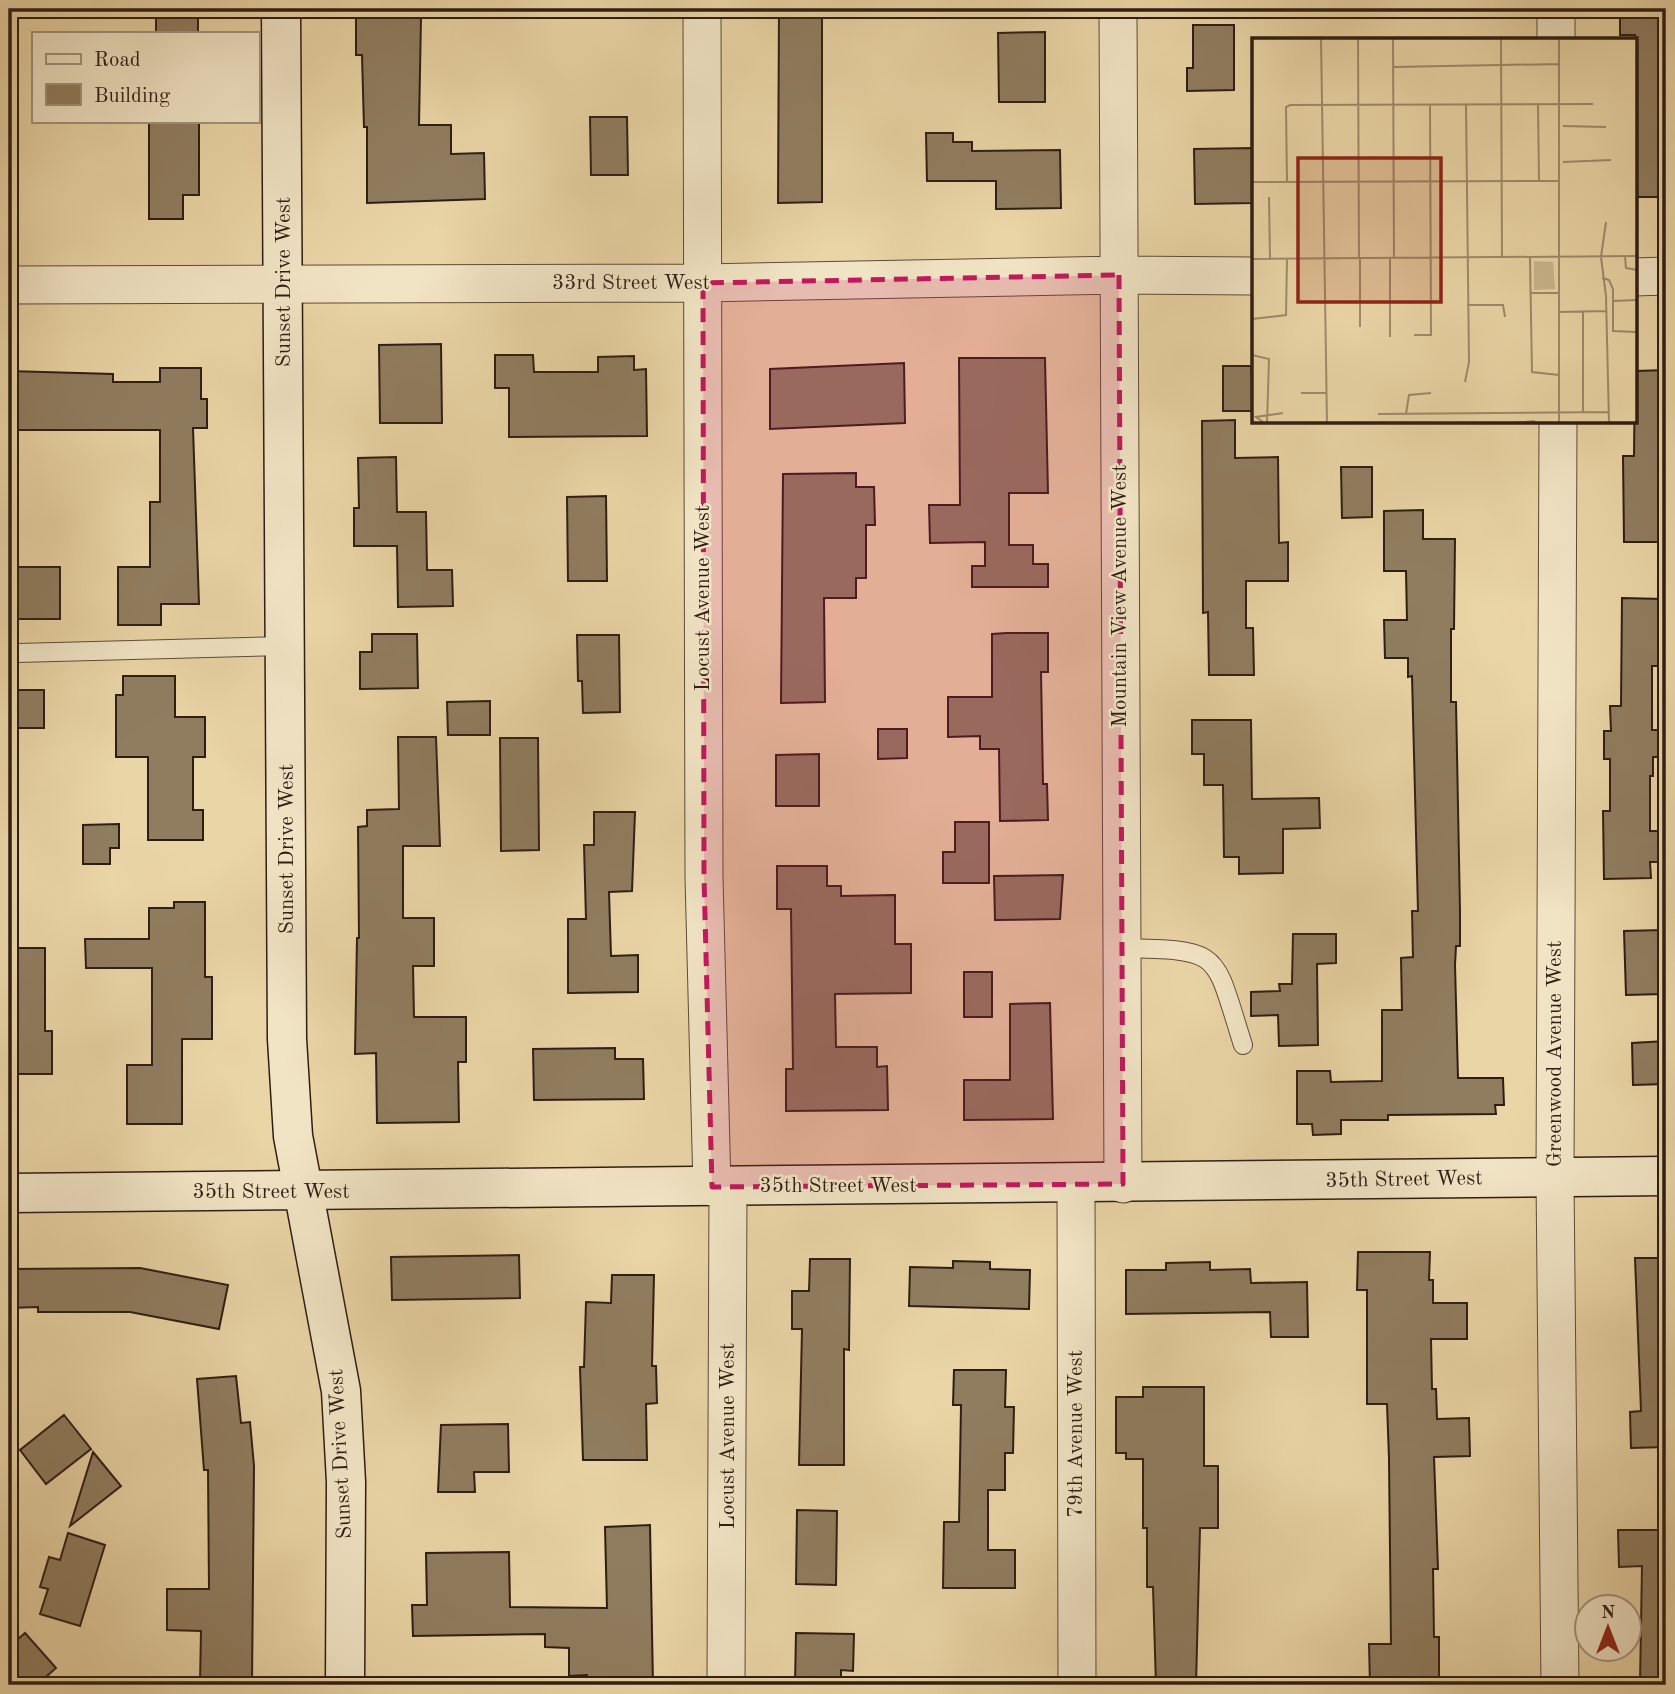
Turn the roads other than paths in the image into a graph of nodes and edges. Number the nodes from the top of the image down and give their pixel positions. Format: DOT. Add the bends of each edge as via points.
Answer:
graph roads {
  1 [pos="281,9"];
  2 [pos="702,9"];
  3 [pos="1118,9"];
  4 [pos="1556,9"];
  5 [pos="1556,38"];
  6 [pos="1119,275"];
  7 [pos="1252,275"];
  8 [pos="1666,276"];
  9 [pos="1636,277"];
  10 [pos="284,283"];
  11 [pos="703,283"];
  12 [pos="9,285"];
  13 [pos="1558,424"];
  14 [pos="286,646"];
  15 [pos="16,653"];
  16 [pos="1122,948"];
  17 [pos="1244,1045"];
  18 [pos="1666,1177"];
  19 [pos="1555,1178"];
  20 [pos="1076,1184"];
  21 [pos="1123,1184"];
  22 [pos="720,1187"];
  23 [pos="304,1192"];
  24 [pos="9,1193"];
  25 [pos="345,1685"];
  26 [pos="726,1685"];
  27 [pos="1077,1685"];
  28 [pos="1560,1685"];
  1 -- 10 [label="street, Sunset Drive West"];
  2 -- 11 [label="street, Locust Avenue West"];
  3 -- 6 [label="street, Mountain View Avenue West"];
  4 -- 5 [label="street"];
  6 -- 7 [label="street, 33rd Street West"];
  6 -- 11 [label="street, 33rd Street West"];
  6 -- 16 [label="street, Mountain View Avenue West"];
  8 -- 9 [label="street"];
  10 -- 11 [label="street, 33rd Street West"];
  10 -- 12 [label="street, 33rd Street West"];
  10 -- 14 [label="street, Sunset Drive West"];
  11 -- 22 [label="street, Locust Avenue West" via="704,877"];
  13 -- 19 [label="street, Greenwood Avenue West"];
  14 -- 15 [label="lane"];
  14 -- 23 [label="street, Sunset Drive West" via="288,1052 293,1136"];
  16 -- 17 [label="lane" via="1180,949 1198,952 1214,962"];
  16 -- 21 [label="street, Mountain View Avenue West"];
  18 -- 19 [label="street, 35th Street West"];
  19 -- 21 [label="street, 35th Street West"];
  19 -- 28 [label="street, Greenwood Avenue West"];
  20 -- 21 [label="street, 35th Street West"];
  20 -- 22 [label="street, 35th Street West"];
  20 -- 27 [label="street, 79th Avenue West"];
  22 -- 23 [label="street, 35th Street West"];
  22 -- 26 [label="street, Locust Avenue West"];
  23 -- 24 [label="street, 35th Street West"];
  23 -- 25 [label="street, Sunset Drive West" via="341,1391 346,1482"];
}
